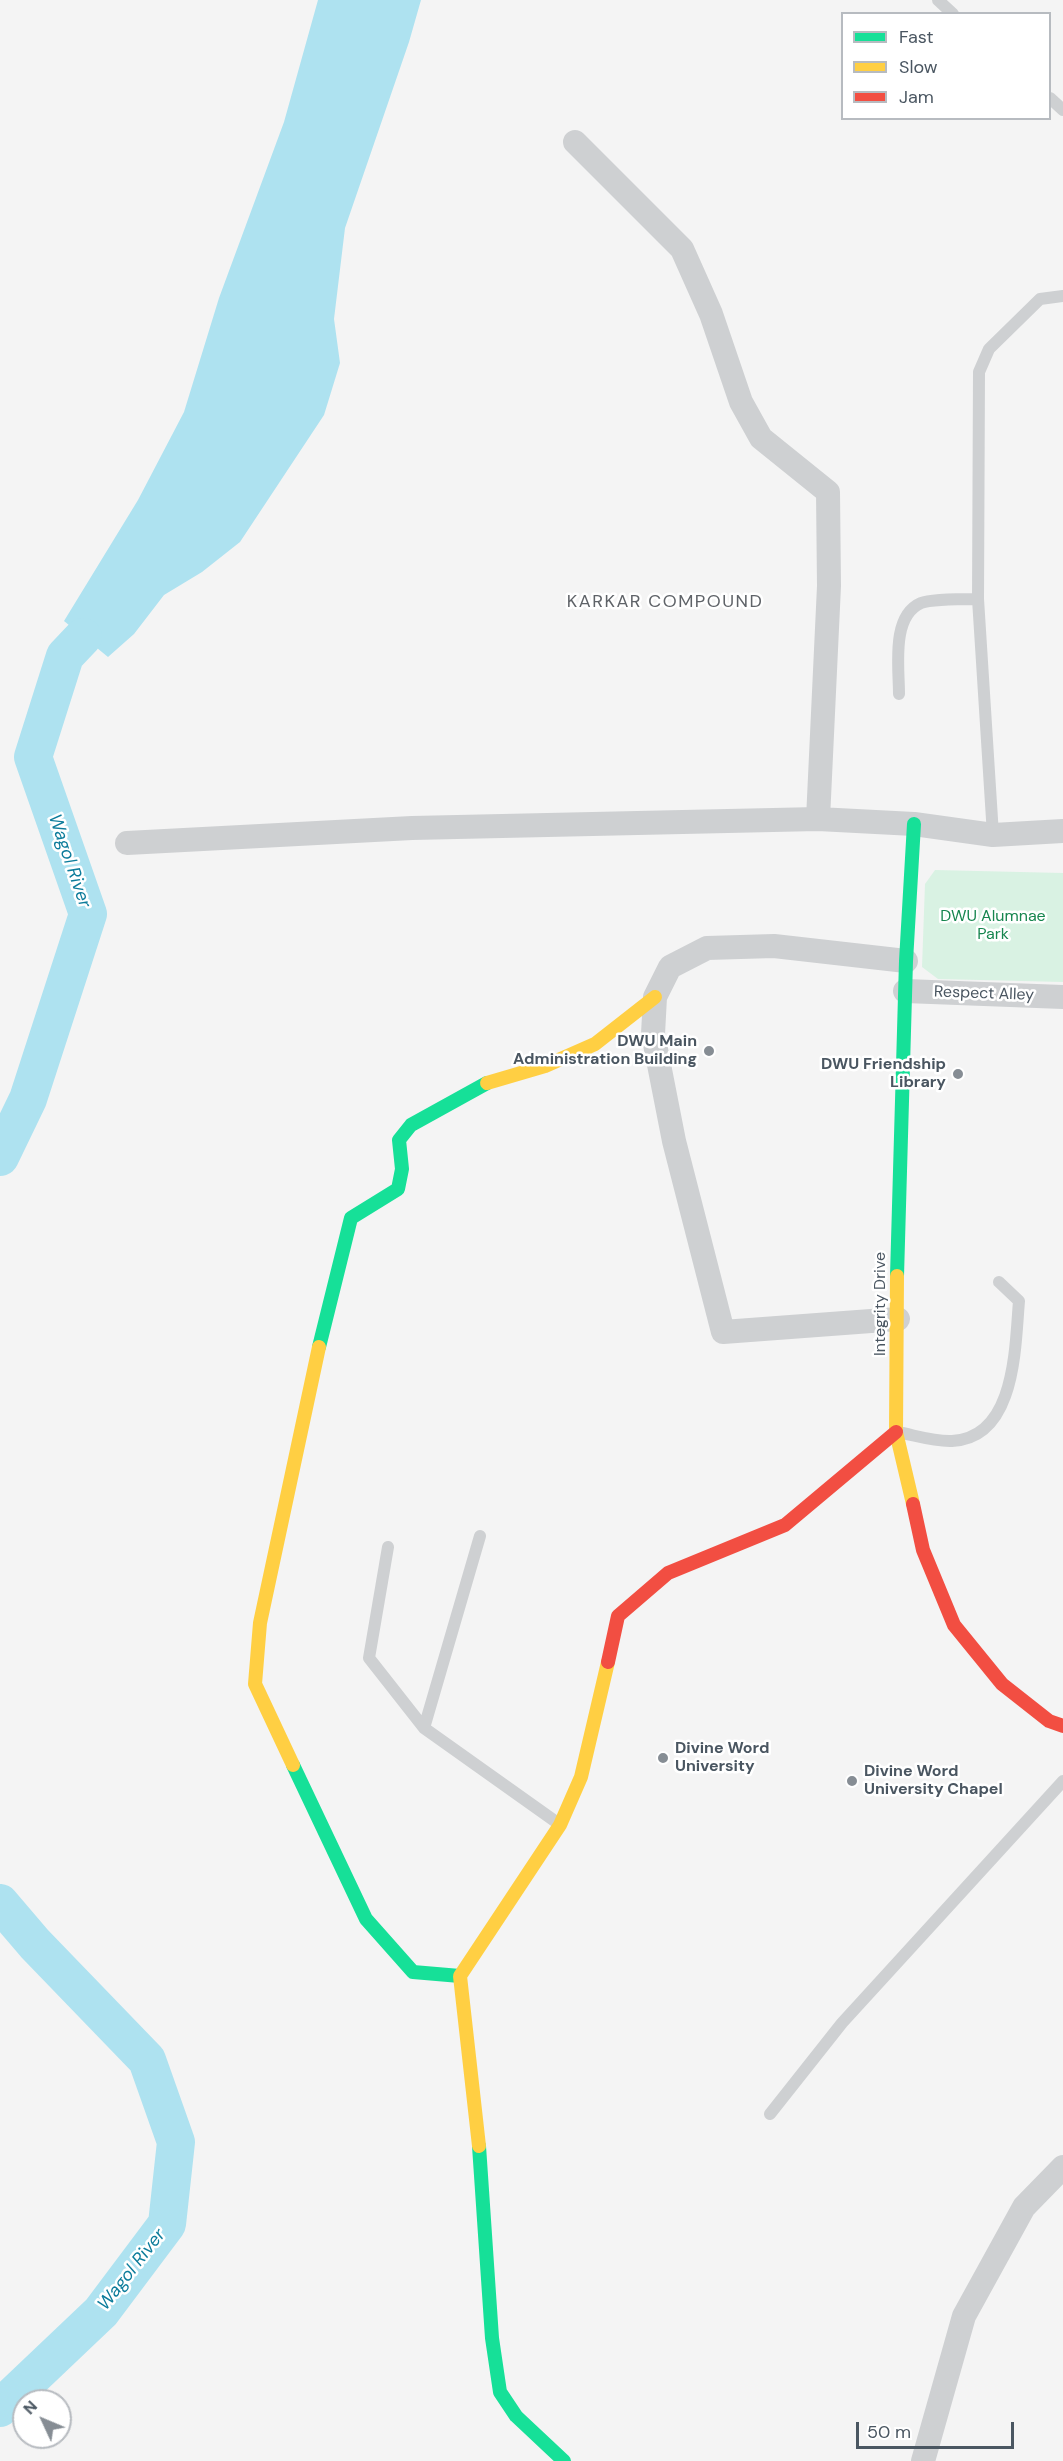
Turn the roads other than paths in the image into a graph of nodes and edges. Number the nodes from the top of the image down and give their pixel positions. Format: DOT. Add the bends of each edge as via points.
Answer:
graph roads {
  1 [pos="938,0"];
  2 [pos="950,12"];
  3 [pos="1051,99"];
  4 [pos="1063,110"];
  5 [pos="574,142"];
  6 [pos="1063,296"];
  7 [pos="978,599"];
  8 [pos="899,694"];
  9 [pos="818,819"];
  10 [pos="914,824"];
  11 [pos="1063,831"];
  12 [pos="993,835"];
  13 [pos="127,843"];
  14 [pos="906,961"];
  15 [pos="905,991"];
  16 [pos="655,997"];
  17 [pos="1063,997"];
  18 [pos="999,1282"];
  19 [pos="898,1319"];
  20 [pos="896,1432"];
  21 [pos="480,1536"];
  22 [pos="388,1547"];
  23 [pos="1063,1726"];
  24 [pos="424,1728"];
  25 [pos="1063,1781"];
  26 [pos="560,1825"];
  27 [pos="460,1976"];
  28 [pos="770,2115"];
  29 [pos="1063,2167"];
  30 [pos="564,2461"];
  31 [pos="923,2461"];
  1 -- 2 [label="lane"];
  3 -- 4 [label="lane"];
  5 -- 9 [label="street" via="682,249 711,314 741,402 761,438 828,492 829,586"];
  6 -- 7 [label="lane" via="1040,299 989,349 979,372"];
  7 -- 8 [label="lane" via="922,602 909,613 900,625"];
  7 -- 12 [label="lane"];
  9 -- 10 [label="street"];
  9 -- 13 [label="street" via="412,828"];
  10 -- 12 [label="street"];
  10 -- 14 [label="street, Integrity Drive"];
  11 -- 12 [label="street"];
  14 -- 15 [label="street, Integrity Drive"];
  14 -- 16 [label="street" via="774,945 707,948 670,968"];
  15 -- 17 [label="street, Respect Alley"];
  15 -- 19 [label="street, Integrity Drive"];
  16 -- 19 [label="street" via="652,1034 723,1332"];
  16 -- 27 [label="street" via="595,1044 544,1066 480,1085 411,1125 399,1140 402,1169 398,1189 351,1218 325,1317 260,1623 255,1684 366,1919 413,1972"];
  18 -- 20 [label="lane" via="1019,1301 1013,1376 992,1422 971,1437 951,1441"];
  19 -- 20 [label="street, Integrity Drive"];
  20 -- 23 [label="street, Integrity Drive" via="923,1550 954,1625 1002,1684 1049,1721"];
  20 -- 26 [label="street" via="785,1525 668,1573 618,1616 581,1777"];
  21 -- 24 [label="lane"];
  22 -- 24 [label="lane" via="369,1658"];
  24 -- 26 [label="lane"];
  25 -- 28 [label="lane" via="842,2023"];
  26 -- 27 [label="street"];
  27 -- 30 [label="street" via="483,2183 492,2338 500,2392 516,2416"];
  29 -- 31 [label="street" via="1024,2207 964,2316"];
}
